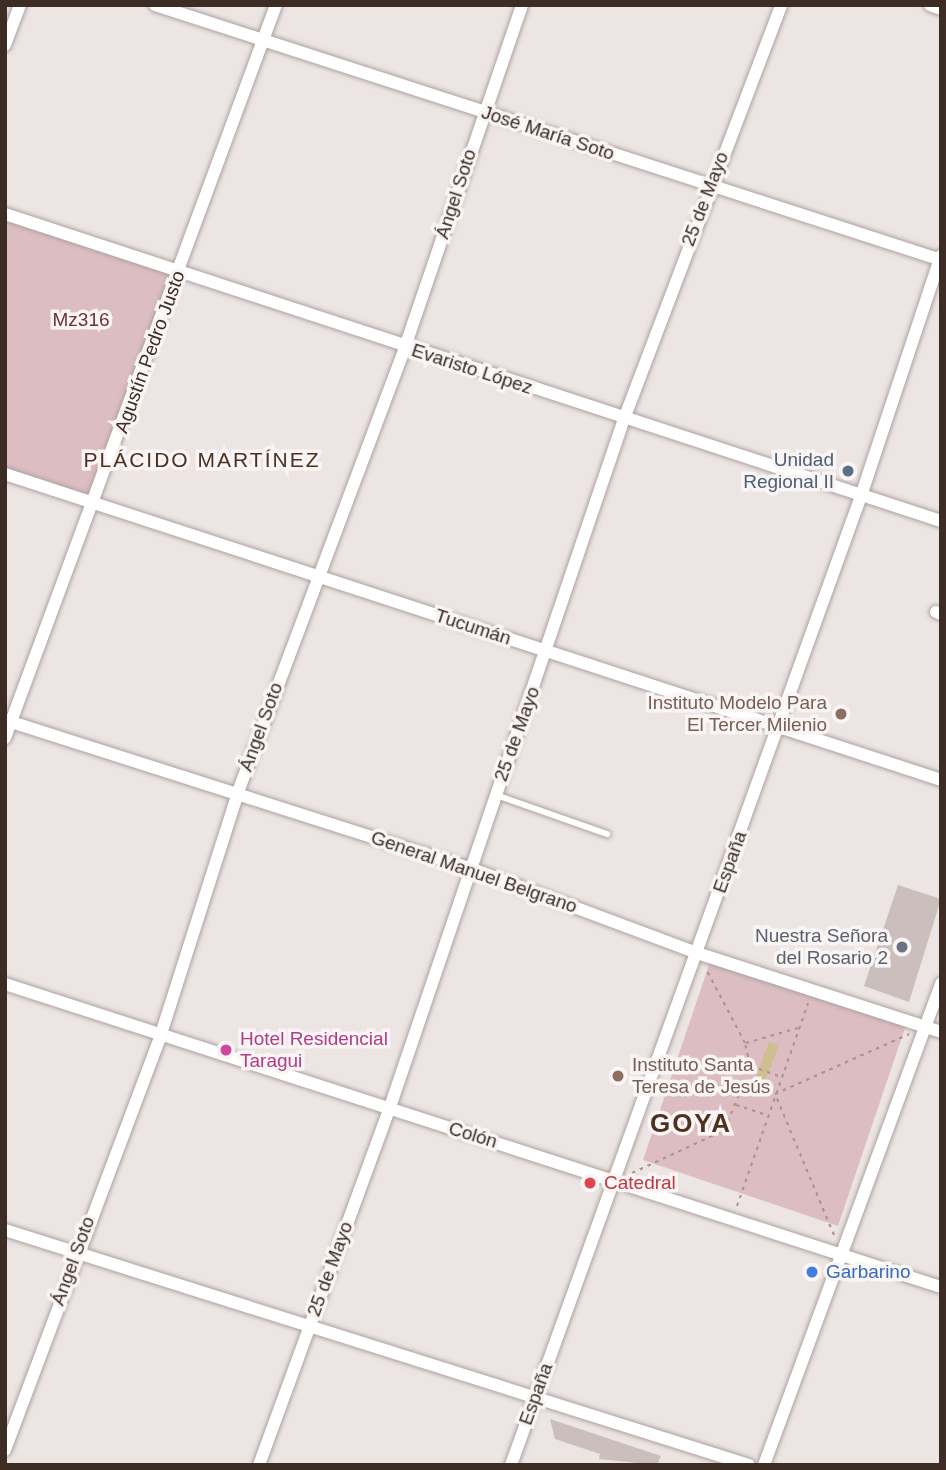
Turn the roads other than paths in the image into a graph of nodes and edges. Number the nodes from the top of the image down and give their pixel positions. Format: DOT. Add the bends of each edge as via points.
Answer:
graph roads {
  1 [pos="20,5"];
  2 [pos="155,5"];
  3 [pos="276,5"];
  4 [pos="522,5"];
  5 [pos="781,5"];
  6 [pos="930,5"];
  7 [pos="941,9"];
  8 [pos="262,41"];
  9 [pos="5,45"];
  10 [pos="484,113"];
  11 [pos="710,185"];
  12 [pos="5,214"];
  13 [pos="940,259"];
  14 [pos="178,273"];
  15 [pos="405,347"];
  16 [pos="624,419"];
  17 [pos="5,474"];
  18 [pos="861,496"];
  19 [pos="95,504"];
  20 [pos="941,522"];
  21 [pos="317,576"];
  22 [pos="547,652"];
  23 [pos="8,721"];
  24 [pos="777,729"];
  25 [pos="5,738"];
  26 [pos="941,780"];
  27 [pos="238,792"];
  28 [pos="494,794"];
  29 [pos="607,834"];
  30 [pos="467,867"];
  31 [pos="697,953"];
  32 [pos="5,984"];
  33 [pos="941,985"];
  34 [pos="925,1027"];
  35 [pos="941,1032"];
  36 [pos="160,1034"];
  37 [pos="388,1110"];
  38 [pos="618,1180"];
  39 [pos="5,1230"];
  40 [pos="75,1252"];
  41 [pos="843,1255"];
  42 [pos="941,1287"];
  43 [pos="308,1328"];
  44 [pos="534,1396"];
  45 [pos="5,1450"];
  46 [pos="259,1465"];
  47 [pos="511,1465"];
  48 [pos="749,1465"];
  49 [pos="764,1465"];
  1 -- 9 [label="street"];
  2 -- 8 [label="street, José María Soto"];
  3 -- 8 [label="street, Agustín Pedro Justo"];
  4 -- 10 [label="street, Ángel Soto"];
  5 -- 11 [label="street, 25 de Mayo"];
  6 -- 7 [label="street"];
  8 -- 10 [label="street, José María Soto"];
  8 -- 14 [label="street, Agustín Pedro Justo"];
  10 -- 11 [label="street, José María Soto"];
  10 -- 15 [label="street, Ángel Soto"];
  11 -- 13 [label="street, José María Soto"];
  11 -- 16 [label="street, 25 de Mayo"];
  12 -- 14 [label="street, Evaristo López"];
  13 -- 18 [label="street, España"];
  14 -- 15 [label="street, Evaristo López"];
  14 -- 19 [label="street, Agustín Pedro Justo"];
  15 -- 16 [label="street, Evaristo López"];
  15 -- 21 [label="street, Ángel Soto"];
  16 -- 18 [label="street, Evaristo López"];
  16 -- 22 [label="street, 25 de Mayo"];
  17 -- 19 [label="street, Tucumán"];
  18 -- 20 [label="street, Evaristo López"];
  18 -- 24 [label="street, España"];
  19 -- 21 [label="street, Tucumán"];
  19 -- 23 [label="street, Agustín Pedro Justo"];
  21 -- 22 [label="street, Tucumán"];
  21 -- 27 [label="street, Ángel Soto"];
  22 -- 24 [label="street, Tucumán"];
  22 -- 28 [label="street, 25 de Mayo"];
  23 -- 25 [label="street, Agustín Pedro Justo"];
  23 -- 27 [label="street, General Manuel Belgrano"];
  24 -- 26 [label="street, Tucumán"];
  24 -- 31 [label="street, España"];
  27 -- 30 [label="street, General Manuel Belgrano"];
  27 -- 36 [label="street, Ángel Soto"];
  28 -- 29 [label="lane"];
  28 -- 30 [label="street, 25 de Mayo"];
  30 -- 31 [label="street, General Manuel Belgrano"];
  30 -- 37 [label="street, 25 de Mayo"];
  31 -- 34 [label="street, General Manuel Belgrano"];
  31 -- 38 [label="street, España"];
  32 -- 36 [label="street, Colón"];
  33 -- 34 [label="street"];
  34 -- 35 [label="street, General Manuel Belgrano"];
  34 -- 41 [label="street"];
  36 -- 37 [label="street, Colón"];
  36 -- 40 [label="street, Ángel Soto"];
  37 -- 38 [label="street, Colón"];
  37 -- 43 [label="street, 25 de Mayo"];
  38 -- 41 [label="street, Colón"];
  38 -- 44 [label="street, España"];
  39 -- 40 [label="street"];
  40 -- 43 [label="street"];
  40 -- 45 [label="street, Ángel Soto"];
  41 -- 42 [label="street, Colón"];
  41 -- 49 [label="street"];
  43 -- 44 [label="street"];
  43 -- 46 [label="street, 25 de Mayo"];
  44 -- 47 [label="street, España"];
  44 -- 48 [label="street"];
}
